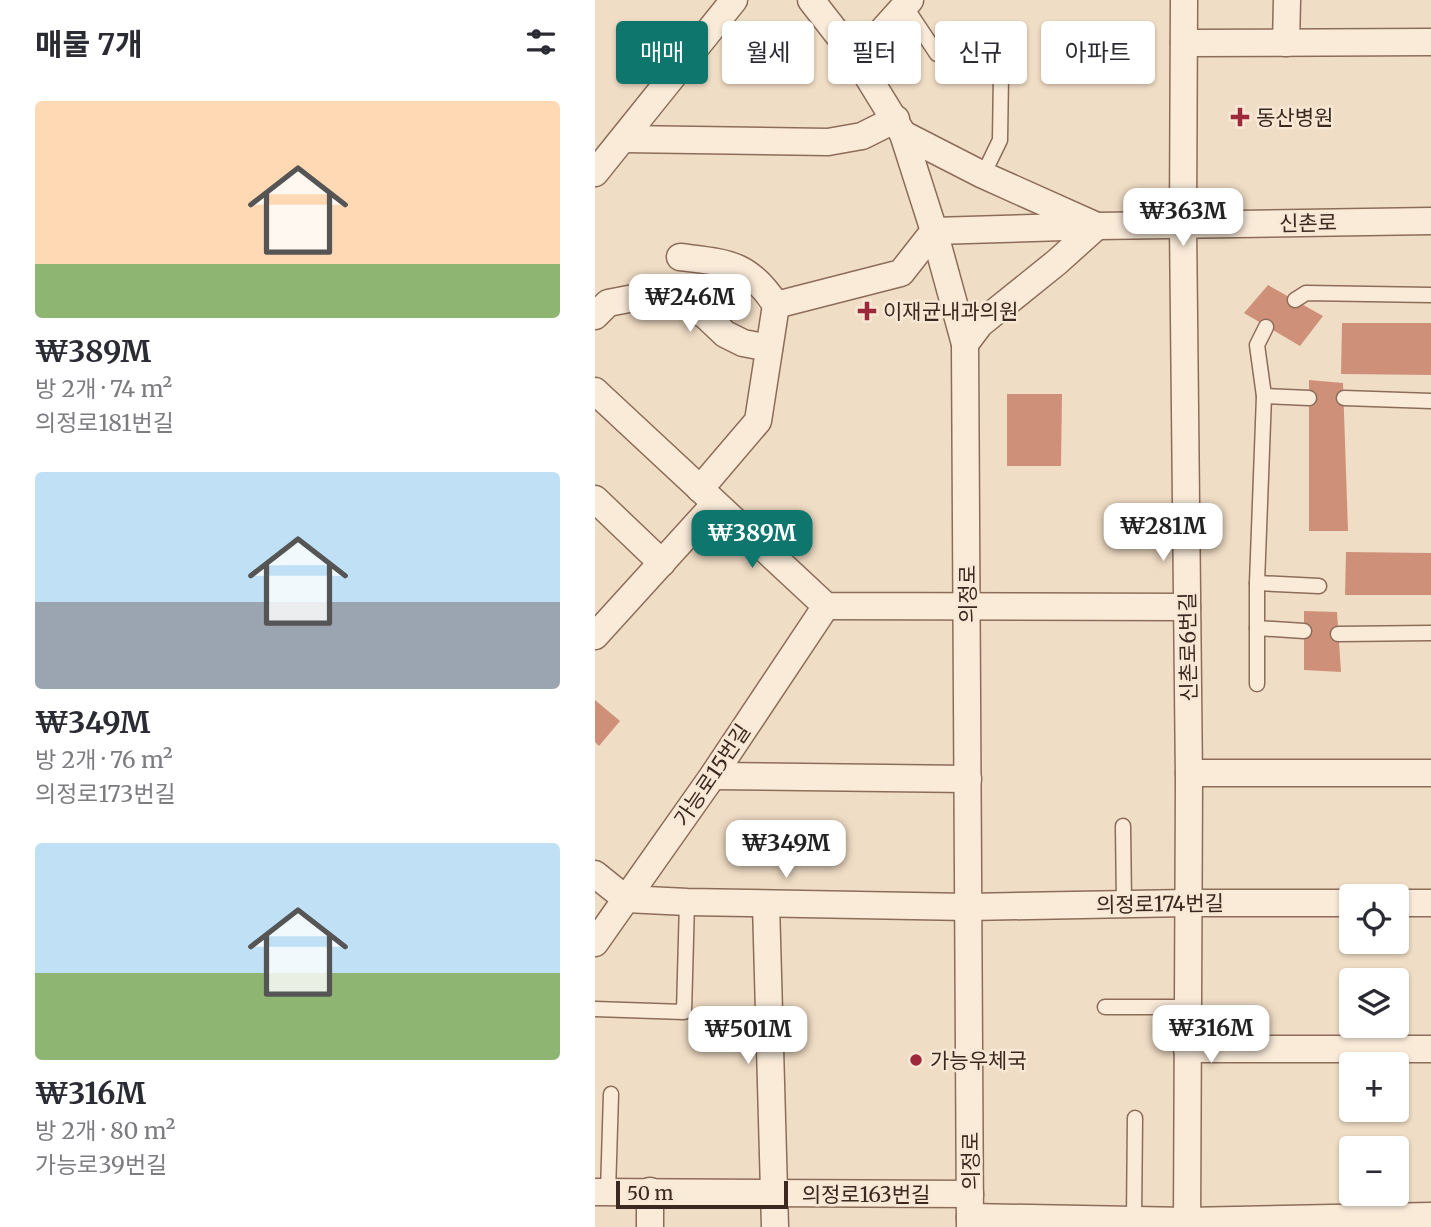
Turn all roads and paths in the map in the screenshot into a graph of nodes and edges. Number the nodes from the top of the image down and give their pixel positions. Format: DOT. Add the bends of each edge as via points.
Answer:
graph roads {
  1 [pos="734,0"];
  2 [pos="811,0"];
  3 [pos="1184,0"];
  4 [pos="1287,0"];
  5 [pos="907,3"];
  6 [pos="891,21"];
  7 [pos="828,22"];
  8 [pos="1431,41"];
  9 [pos="1184,43"];
  10 [pos="1286,43"];
  11 [pos="873,84"];
  12 [pos="899,126"];
  13 [pos="624,139"];
  14 [pos="595,173"];
  15 [pos="983,175"];
  16 [pos="1431,221"];
  17 [pos="1183,224"];
  18 [pos="1097,226"];
  19 [pos="934,230"];
  20 [pos="680,257"];
  21 [pos="1431,295"];
  22 [pos="1295,300"];
  23 [pos="776,305"];
  24 [pos="595,316"];
  25 [pos="1266,327"];
  26 [pos="965,344"];
  27 [pos="769,348"];
  28 [pos="595,391"];
  29 [pos="1264,396"];
  30 [pos="1309,398"];
  31 [pos="1344,398"];
  32 [pos="1431,401"];
  33 [pos="708,497"];
  34 [pos="595,499"];
  35 [pos="662,562"];
  36 [pos="1257,583"];
  37 [pos="1319,586"];
  38 [pos="967,605"];
  39 [pos="827,606"];
  40 [pos="1187,607"];
  41 [pos="1257,628"];
  42 [pos="1304,631"];
  43 [pos="1431,633"];
  44 [pos="1338,634"];
  45 [pos="595,636"];
  46 [pos="1257,684"];
  47 [pos="1189,773"];
  48 [pos="1431,773"];
  49 [pos="713,775"];
  50 [pos="968,779"];
  51 [pos="1123,827"];
  52 [pos="595,874"];
  53 [pos="626,899"];
  54 [pos="687,902"];
  55 [pos="1187,903"];
  56 [pos="1339,903"];
  57 [pos="1409,903"];
  58 [pos="1431,903"];
  59 [pos="766,904"];
  60 [pos="1124,904"];
  61 [pos="968,907"];
  62 [pos="595,943"];
  63 [pos="1105,1007"];
  64 [pos="1187,1007"];
  65 [pos="595,1009"];
  66 [pos="1187,1049"];
  67 [pos="1431,1049"];
  68 [pos="611,1094"];
  69 [pos="1135,1118"];
  70 [pos="650,1191"];
  71 [pos="601,1192"];
  72 [pos="774,1194"];
  73 [pos="970,1213"];
  74 [pos="1431,1216"];
  75 [pos="1134,1220"];
  76 [pos="1187,1224"];
  77 [pos="650,1227"];
  78 [pos="775,1227"];
  1 -- 13 [label="street"];
  2 -- 7 [label="street, 의정로"];
  3 -- 9 [label="street, 신촌로6번길"];
  4 -- 10 [label="street"];
  5 -- 6 [label="street"];
  5 -- 15 [label="lane" via="937,54 958,56 1001,74 1000,140"];
  8 -- 10 [label="street"];
  9 -- 10 [label="street"];
  9 -- 17 [label="street, 신촌로6번길"];
  11 -- 12 [label="street, 의정로"];
  12 -- 13 [label="street" via="828,142"];
  12 -- 15 [label="street"];
  12 -- 19 [label="street, 의정로"];
  13 -- 14 [label="street"];
  15 -- 18 [label="street"];
  16 -- 17 [label="street, 신촌로"];
  17 -- 18 [label="street, 신촌로"];
  17 -- 40 [label="street, 신촌로6번길"];
  18 -- 19 [label="street, 신촌로"];
  18 -- 26 [label="street" via="980,324"];
  19 -- 23 [label="street" via="901,272"];
  19 -- 26 [label="street, 의정로"];
  20 -- 23 [label="street" via="729,263 747,271"];
  21 -- 22 [label="lane" via="1306,293"];
  23 -- 27 [label="street"];
  24 -- 27 [label="street" via="608,303 639,297 673,299 705,315 725,334"];
  25 -- 29 [label="lane" via="1257,345"];
  26 -- 38 [label="street, 의정로"];
  27 -- 33 [label="street" via="758,421"];
  28 -- 33 [label="street"];
  29 -- 30 [label="lane"];
  29 -- 36 [label="lane"];
  31 -- 32 [label="lane"];
  33 -- 35 [label="street"];
  33 -- 39 [label="street"];
  34 -- 35 [label="street"];
  35 -- 45 [label="street"];
  36 -- 37 [label="lane"];
  36 -- 41 [label="lane"];
  38 -- 39 [label="street"];
  38 -- 40 [label="street"];
  38 -- 50 [label="street, 의정로"];
  39 -- 49 [label="street, 가능로15번길"];
  40 -- 47 [label="street, 신촌로6번길"];
  41 -- 42 [label="lane"];
  41 -- 46 [label="lane"];
  43 -- 44 [label="lane"];
  47 -- 48 [label="street"];
  47 -- 55 [label="street, 신촌로6번길"];
  49 -- 50 [label="street"];
  49 -- 53 [label="street, 가능로15번길"];
  50 -- 61 [label="street, 의정로"];
  51 -- 60 [label="lane"];
  52 -- 53 [label="street"];
  53 -- 54 [label="street, 의정로174번길"];
  53 -- 62 [label="street, 가능로15번길"];
  54 -- 59 [label="street, 의정로174번길"];
  54 -- 65 [label="lane" via="684,1012"];
  55 -- 56 [label="street, 의정로174번길"];
  55 -- 60 [label="street, 의정로174번길"];
  55 -- 64 [label="street, 신촌로6번길"];
  57 -- 58 [label="street"];
  59 -- 61 [label="street, 의정로174번길"];
  59 -- 72 [label="street"];
  60 -- 61 [label="street, 의정로174번길"];
  61 -- 73 [label="street, 의정로"];
  63 -- 64 [label="lane"];
  64 -- 66 [label="street, 신촌로6번길"];
  66 -- 67 [label="street"];
  66 -- 76 [label="street, 신촌로6번길"];
  68 -- 71 [label="lane"];
  69 -- 75 [label="lane"];
  70 -- 71 [label="street, 의정로163번길"];
  70 -- 72 [label="street, 의정로163번길"];
  70 -- 77 [label="street"];
  72 -- 73 [label="street, 의정로163번길"];
  72 -- 78 [label="street"];
  73 -- 75 [label="street, 의정로163번길"];
  74 -- 76 [label="street, 의정로163번길"];
  75 -- 76 [label="street, 의정로163번길"];
}
